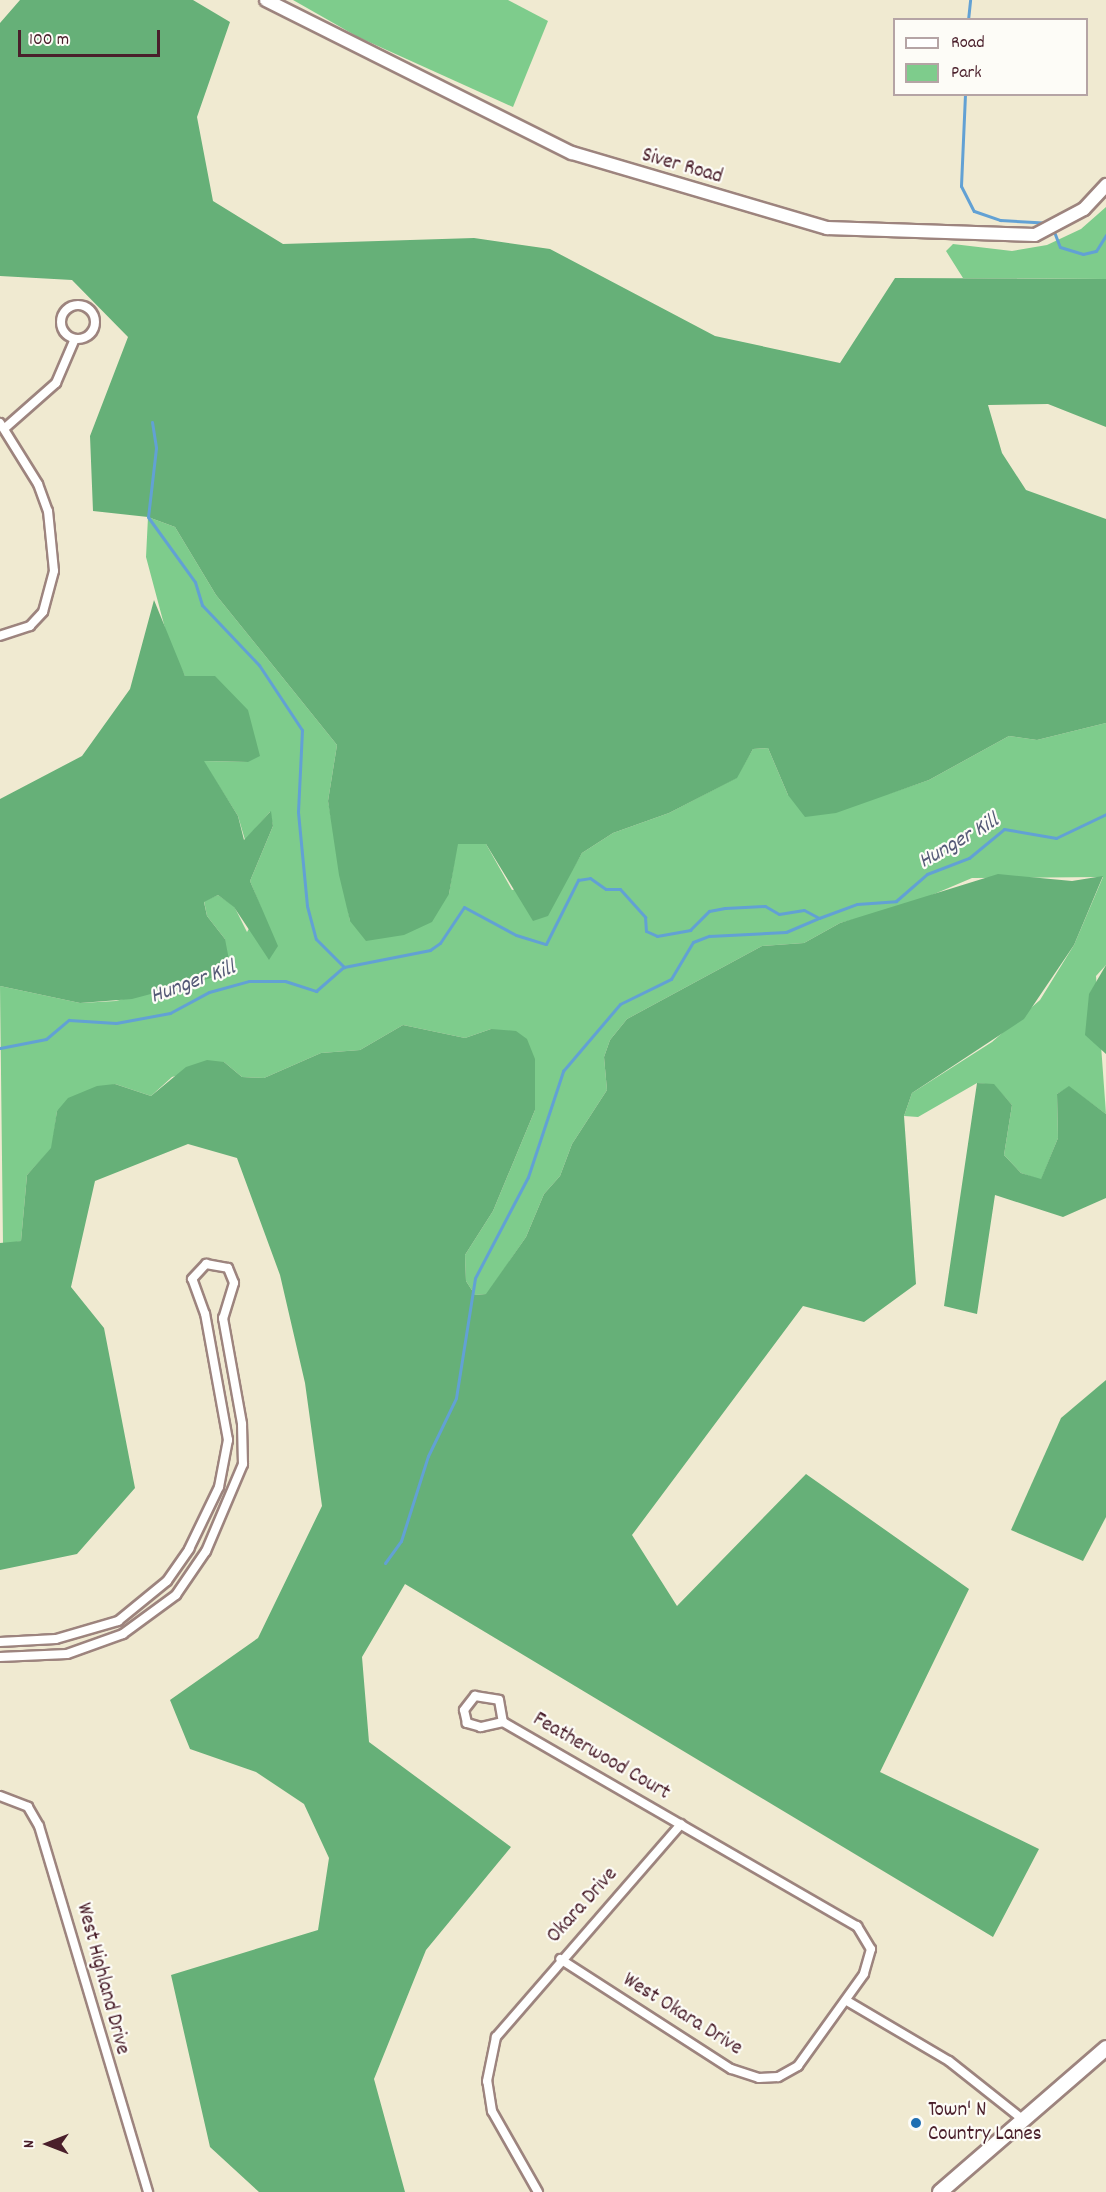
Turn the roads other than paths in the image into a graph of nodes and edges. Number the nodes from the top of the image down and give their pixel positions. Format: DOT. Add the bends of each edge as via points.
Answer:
graph roads {
  1 [pos="266,0"];
  2 [pos="1106,185"];
  3 [pos="74,341"];
  4 [pos="2,426"];
  5 [pos="0,636"];
  6 [pos="240,1408"];
  7 [pos="224,1412"];
  8 [pos="204,1523"];
  9 [pos="215,1531"];
  10 [pos="118,1621"];
  11 [pos="123,1634"];
  12 [pos="0,1642"];
  13 [pos="0,1657"];
  14 [pos="503,1722"];
  15 [pos="0,1796"];
  16 [pos="681,1824"];
  17 [pos="560,1959"];
  18 [pos="847,2001"];
  19 [pos="1106,2048"];
  20 [pos="1021,2118"];
  21 [pos="148,2192"];
  22 [pos="538,2192"];
  23 [pos="940,2192"];
  1 -- 2 [label="street, Siver Road" via="572,153 827,228 1035,235 1084,208"];
  3 -- 3 [label="street" via="62,319 79,304 92,309 94,325"];
  3 -- 4 [label="street" via="56,383"];
  4 -- 5 [label="street" via="48,511 54,571 42,612 32,624"];
  6 -- 7 [label="street"];
  6 -- 7 [label="street" via="223,1318 234,1278 228,1268 206,1264 193,1274 192,1286 205,1314"];
  6 -- 9 [label="street" via="243,1464"];
  7 -- 8 [label="street" via="225,1469"];
  8 -- 9 [label="street"];
  8 -- 10 [label="street" via="167,1581"];
  9 -- 11 [label="street" via="176,1594"];
  10 -- 11 [label="street"];
  10 -- 12 [label="street" via="56,1639"];
  11 -- 13 [label="street" via="68,1653"];
  14 -- 14 [label="street, Featherwood Court" via="499,1700 480,1695 467,1702 467,1723 481,1727"];
  14 -- 16 [label="street, Featherwood Court"];
  15 -- 21 [label="street, West Highland Drive" via="28,1807 39,1826"];
  16 -- 17 [label="street, Okara Drive"];
  16 -- 18 [label="street, West Okara Drive" via="867,1934 871,1949 864,1974"];
  17 -- 18 [label="street, West Okara Drive" via="731,2069 759,2078 778,2077 798,2066"];
  17 -- 22 [label="street, Okara Drive" via="505,2023 488,2065 492,2111"];
  18 -- 20 [label="street" via="949,2061"];
  19 -- 20 [label="main road"];
  20 -- 23 [label="main road"];
}
